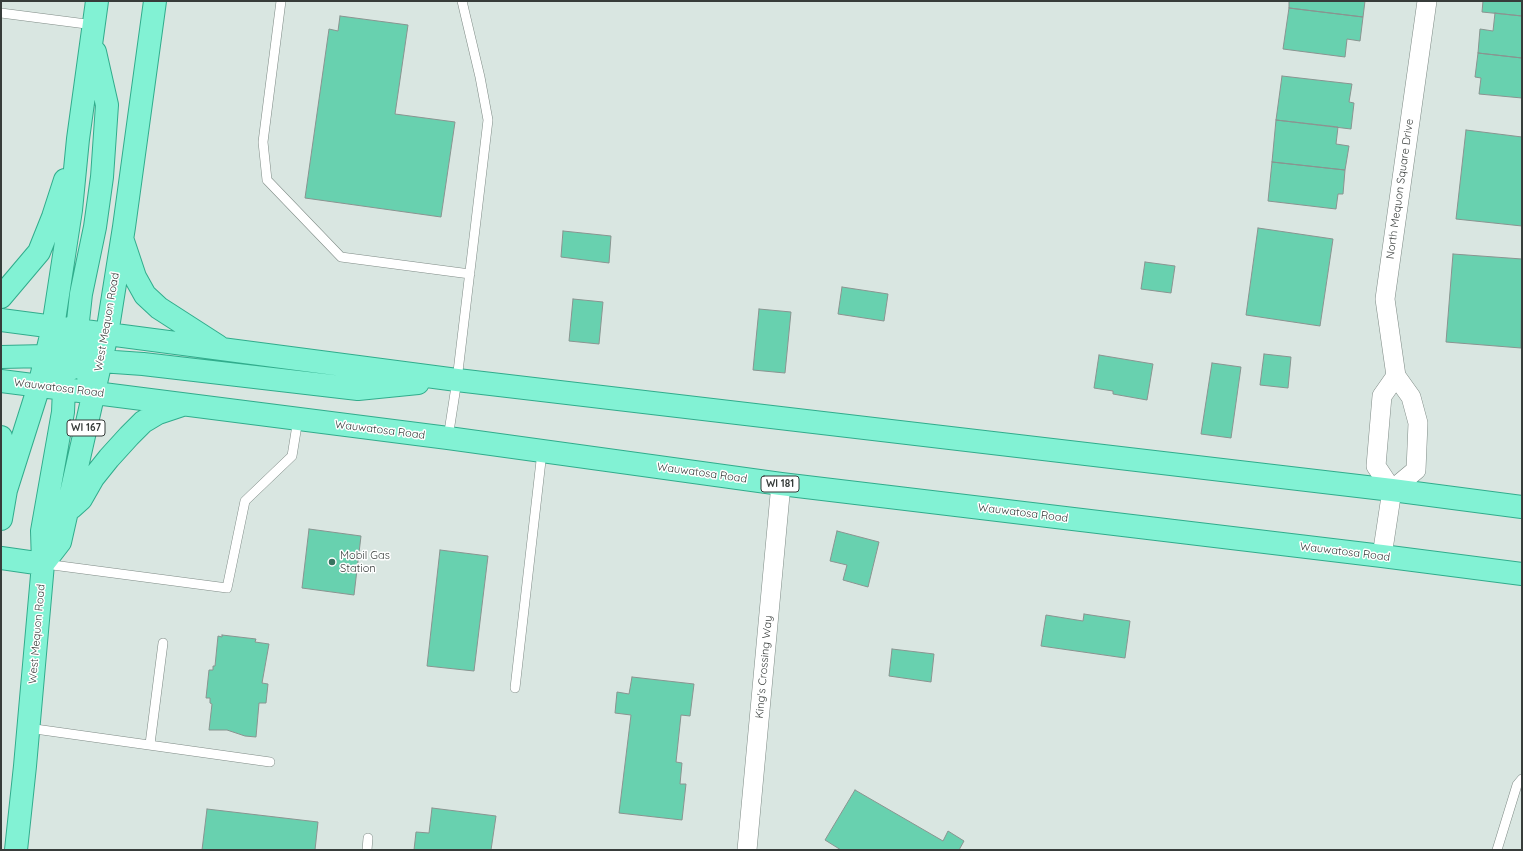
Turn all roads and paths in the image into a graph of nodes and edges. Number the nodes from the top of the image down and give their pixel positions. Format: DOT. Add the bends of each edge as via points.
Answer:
graph roads {
  1 [pos="97,1"];
  2 [pos="155,1"];
  3 [pos="281,1"];
  4 [pos="462,1"];
  5 [pos="1427,1"];
  6 [pos="1,13"];
  7 [pos="93,32"];
  8 [pos="78,139"];
  9 [pos="122,238"];
  10 [pos="470,274"];
  11 [pos="1,297"];
  12 [pos="1,320"];
  13 [pos="53,327"];
  14 [pos="106,334"];
  15 [pos="85,350"];
  16 [pos="224,350"];
  17 [pos="1,357"];
  18 [pos="58,367"];
  19 [pos="1396,376"];
  20 [pos="457,380"];
  21 [pos="1,381"];
  22 [pos="39,386"];
  23 [pos="93,392"];
  24 [pos="184,404"];
  25 [pos="298,419"];
  26 [pos="1,437"];
  27 [pos="448,438"];
  28 [pos="542,452"];
  29 [pos="781,484"];
  30 [pos="6,490"];
  31 [pos="1392,490"];
  32 [pos="1522,507"];
  33 [pos="68,512"];
  34 [pos="1,519"];
  35 [pos="1382,556"];
  36 [pos="1,558"];
  37 [pos="43,564"];
  38 [pos="1522,574"];
  39 [pos="163,643"];
  40 [pos="515,688"];
  41 [pos="28,728"];
  42 [pos="150,744"];
  43 [pos="270,762"];
  44 [pos="1522,779"];
  45 [pos="368,838"];
  46 [pos="16,850"];
  47 [pos="367,850"];
  48 [pos="747,850"];
  49 [pos="1497,850"];
  1 -- 7 [label="main road"];
  2 -- 9 [label="main road, West Mequon Road / WI 167"];
  3 -- 10 [label="lane" via="263,142 267,180 341,257"];
  4 -- 10 [label="lane" via="488,120"];
  5 -- 19 [label="street, North Mequon Square Drive" via="1385,298"];
  6 -- 7 [label="lane"];
  7 -- 8 [label="main road"];
  7 -- 15 [label="main road" via="107,105 102,177 81,294"];
  8 -- 11 [label="main road" via="54,217 39,252"];
  8 -- 13 [label="main road" via="72,210"];
  9 -- 14 [label="main road, West Mequon Road / WI 167"];
  9 -- 16 [label="main road" via="135,277 145,295 159,308"];
  10 -- 20 [label="lane"];
  12 -- 13 [label="main road"];
  13 -- 15 [label="main road"];
  13 -- 18 [label="main road"];
  14 -- 15 [label="main road, West Mequon Road / WI 167"];
  14 -- 15 [label="main road"];
  14 -- 16 [label="main road"];
  15 -- 18 [label="main road"];
  15 -- 20 [label="main road" via="143,364 358,389"];
  15 -- 23 [label="main road, West Mequon Road / WI 167"];
  16 -- 20 [label="main road"];
  17 -- 18 [label="main road"];
  18 -- 22 [label="main road"];
  18 -- 22 [label="main road, Wauwatosa Road / WI 181"];
  18 -- 23 [label="main road, Wauwatosa Road / WI 181"];
  18 -- 37 [label="main road" via="63,412 42,531"];
  19 -- 31 [label="street" via="1382,396 1376,466"];
  19 -- 31 [label="street, North Mequon Square Drive" via="1411,397 1418,423 1416,470"];
  20 -- 27 [label="lane"];
  20 -- 31 [label="main road"];
  21 -- 22 [label="main road, Wauwatosa Road / WI 181"];
  22 -- 30 [label="main road"];
  23 -- 24 [label="main road, Wauwatosa Road / WI 181"];
  23 -- 33 [label="main road, West Mequon Road / WI 167"];
  24 -- 25 [label="main road, Wauwatosa Road / WI 181"];
  24 -- 33 [label="main road" via="158,413 143,422 109,458"];
  25 -- 27 [label="main road, Wauwatosa Road / WI 181"];
  25 -- 37 [label="lane" via="292,456 245,501 227,588"];
  26 -- 30 [label="main road" via="7,463"];
  27 -- 28 [label="main road, Wauwatosa Road / WI 181"];
  28 -- 29 [label="main road, Wauwatosa Road / WI 181"];
  28 -- 40 [label="lane"];
  29 -- 35 [label="main road, Wauwatosa Road / WI 181"];
  29 -- 48 [label="street, King's Crossing Way"];
  30 -- 34 [label="main road"];
  31 -- 32 [label="main road"];
  31 -- 35 [label="street"];
  33 -- 37 [label="main road, West Mequon Road / WI 167" via="60,542"];
  35 -- 38 [label="main road, Wauwatosa Road / WI 181"];
  36 -- 37 [label="main road"];
  37 -- 41 [label="main road, West Mequon Road"];
  39 -- 42 [label="lane"];
  41 -- 42 [label="lane"];
  41 -- 46 [label="main road, West Mequon Road"];
  42 -- 43 [label="lane"];
  44 -- 49 [label="lane" via="1517,785"];
  45 -- 47 [label="lane"];
}
